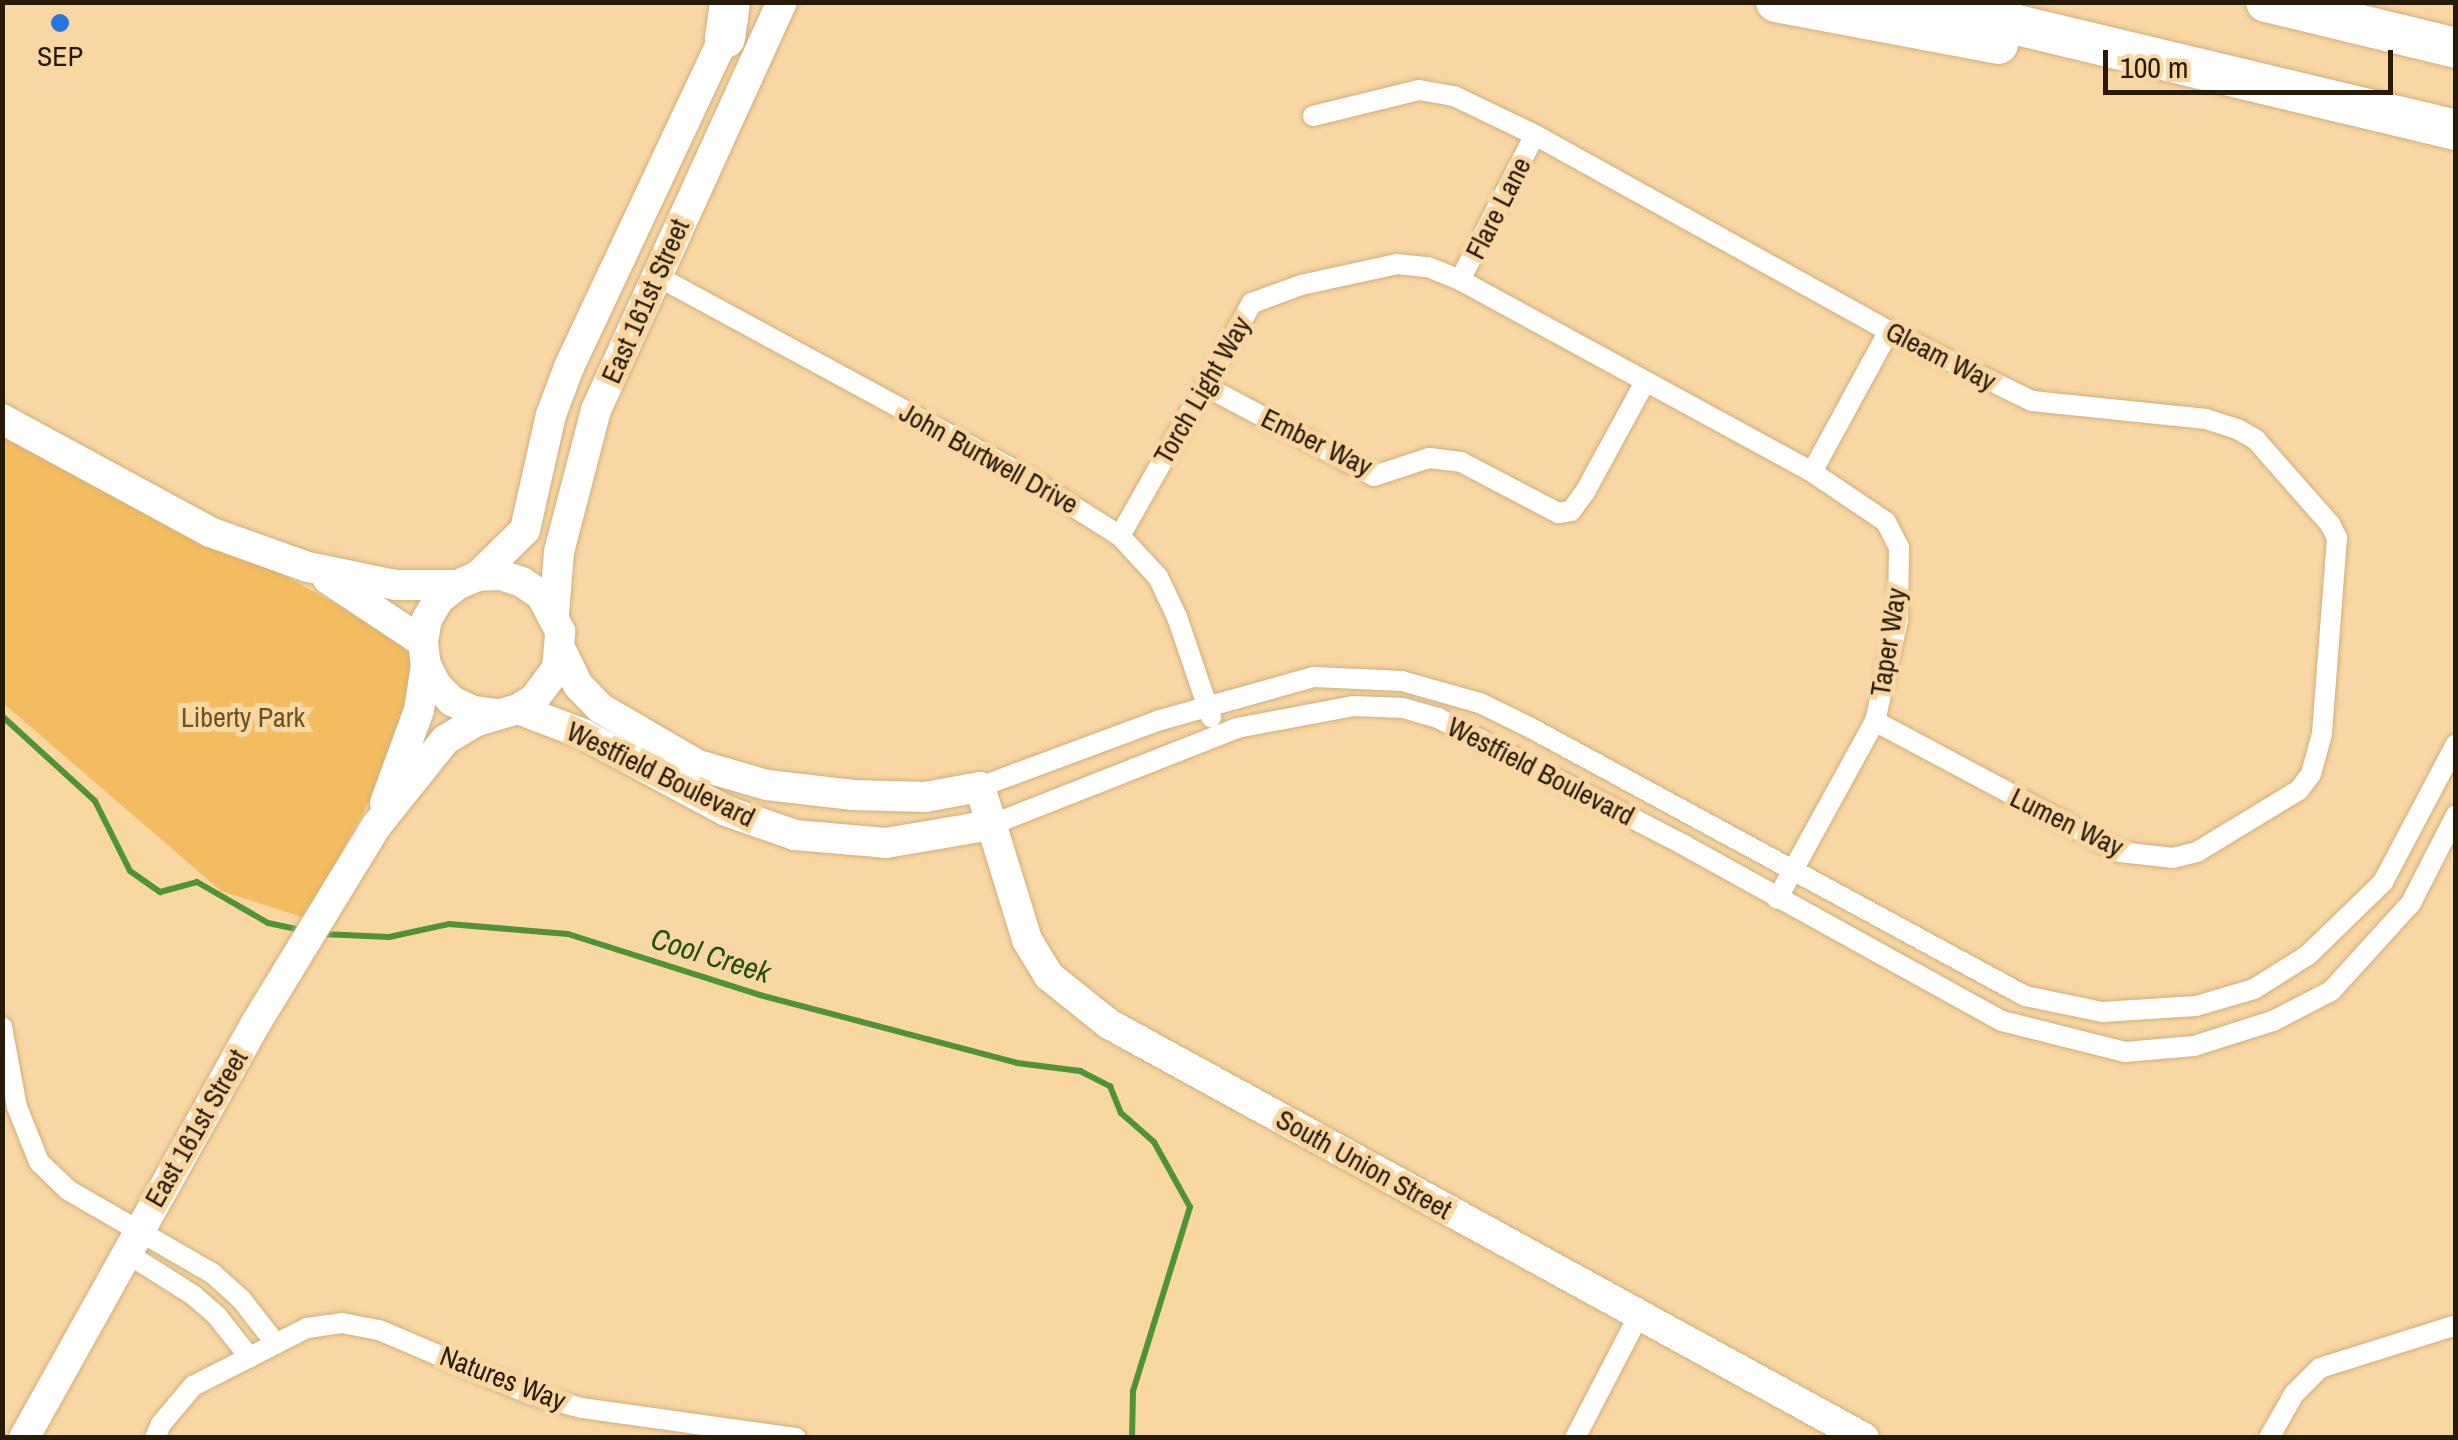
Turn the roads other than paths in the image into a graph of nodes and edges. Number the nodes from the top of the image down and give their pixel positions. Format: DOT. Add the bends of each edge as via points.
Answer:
graph roads {
  1 [pos="782,2"];
  2 [pos="1776,2"];
  3 [pos="1920,2"];
  4 [pos="2266,2"];
  5 [pos="2300,2"];
  6 [pos="732,14"];
  7 [pos="2451,47"];
  8 [pos="2278,88"];
  9 [pos="1313,116"];
  10 [pos="2456,130"];
  11 [pos="1535,136"];
  12 [pos="657,276"];
  13 [pos="1460,280"];
  14 [pos="1889,330"];
  15 [pos="1645,382"];
  16 [pos="1205,386"];
  17 [pos="2,419"];
  18 [pos="1812,472"];
  19 [pos="1120,536"];
  20 [pos="308,567"];
  21 [pos="467,580"];
  22 [pos="554,614"];
  23 [pos="561,650"];
  24 [pos="424,653"];
  25 [pos="1208,707"];
  26 [pos="507,711"];
  27 [pos="1874,721"];
  28 [pos="1216,736"];
  29 [pos="2456,744"];
  30 [pos="2311,774"];
  31 [pos="980,786"];
  32 [pos="2456,814"];
  33 [pos="377,825"];
  34 [pos="991,826"];
  35 [pos="1794,873"];
  36 [pos="1778,899"];
  37 [pos="2,1027"];
  38 [pos="131,1242"];
  39 [pos="1638,1315"];
  40 [pos="2456,1325"];
  41 [pos="276,1344"];
  42 [pos="250,1358"];
  43 [pos="24,1438"];
  44 [pos="155,1438"];
  45 [pos="796,1438"];
  46 [pos="1575,1438"];
  47 [pos="1864,1438"];
  48 [pos="2269,1438"];
  1 -- 12 [label="street, East 161st Street"];
  2 -- 8 [label="highway" via="1942,37"];
  3 -- 8 [label="highway"];
  4 -- 7 [label="highway"];
  5 -- 7 [label="highway"];
  6 -- 21 [label="street, East 161st Street" via="569,367 525,530"];
  8 -- 10 [label="highway"];
  9 -- 11 [label="street, Gleam Way" via="1419,90 1454,96"];
  11 -- 13 [label="street, Flare Lane"];
  11 -- 14 [label="street, Gleam Way"];
  12 -- 19 [label="street, John Burtwell Drive" via="1022,474"];
  12 -- 22 [label="street, East 161st Street" via="583,449 559,552"];
  13 -- 15 [label="street, Torch Light Way"];
  13 -- 16 [label="street, Torch Light Way" via="1428,266 1397,264 1252,303"];
  14 -- 18 [label="street"];
  14 -- 30 [label="street, Gleam Way" via="2032,401 2206,419 2256,440 2337,538 2322,734"];
  15 -- 16 [label="street, Ember Way" via="1585,492 1571,510 1558,514 1462,462 1428,458 1374,476"];
  15 -- 18 [label="street, Taper Way"];
  16 -- 19 [label="street, Torch Light Way"];
  17 -- 20 [label="street" via="210,532"];
  18 -- 27 [label="street, Taper Way" via="1886,522 1900,548 1898,620"];
  19 -- 25 [label="street, John Burtwell Drive" via="1158,578"];
  20 -- 21 [label="street" via="396,584"];
  20 -- 24 [label="street"];
  21 -- 22 [label="street" via="501,576 522,582"];
  21 -- 24 [label="street" via="427,619"];
  22 -- 23 [label="street"];
  23 -- 26 [label="street" via="548,686"];
  23 -- 31 [label="street, Westfield Boulevard" via="578,685 600,708 698,764 767,785 853,795 925,797"];
  24 -- 26 [label="street" via="436,685 452,702 473,712"];
  24 -- 33 [label="street, East 161st Street" via="419,710"];
  25 -- 28 [label="street, John Burtwell Drive"];
  25 -- 31 [label="street, Westfield Boulevard"];
  25 -- 35 [label="street, Westfield Boulevard" via="1314,677 1402,681 1513,719"];
  26 -- 33 [label="street, East 161st Street" via="444,740"];
  26 -- 34 [label="street, Westfield Boulevard" via="583,734 726,811 795,835 886,843"];
  27 -- 30 [label="street, Lumen Way" via="2093,840 2147,857 2196,852 2287,799"];
  27 -- 35 [label="street, Taper Way"];
  28 -- 34 [label="street, Westfield Boulevard"];
  28 -- 36 [label="street, Westfield Boulevard" via="1353,706 1403,708 1438,718"];
  29 -- 35 [label="street, Westfield Boulevard" via="2383,882 2308,955 2254,988 2196,1006 2102,1012 2025,996"];
  31 -- 34 [label="street, South Union Street"];
  32 -- 36 [label="street, Westfield Boulevard" via="2411,903 2331,992 2273,1021 2194,1046 2125,1052 2002,1021"];
  33 -- 38 [label="street, East 161st Street"];
  34 -- 39 [label="street, South Union Street" via="1027,940 1049,976 1095,1014"];
  35 -- 36 [label="street, Taper Way"];
  37 -- 38 [label="street" via="16,1107 39,1162"];
  38 -- 41 [label="street" via="212,1274 242,1299"];
  38 -- 42 [label="street" via="217,1316"];
  38 -- 43 [label="street, East 161st Street"];
  39 -- 46 [label="street"];
  39 -- 47 [label="street, South Union Street"];
  40 -- 48 [label="street" via="2320,1368 2294,1394"];
  41 -- 42 [label="street, Natures Way"];
  41 -- 45 [label="street, Natures Way" via="308,1328 342,1323 379,1330 530,1394 582,1408"];
  42 -- 44 [label="street, Natures Way" via="193,1386"];
}
